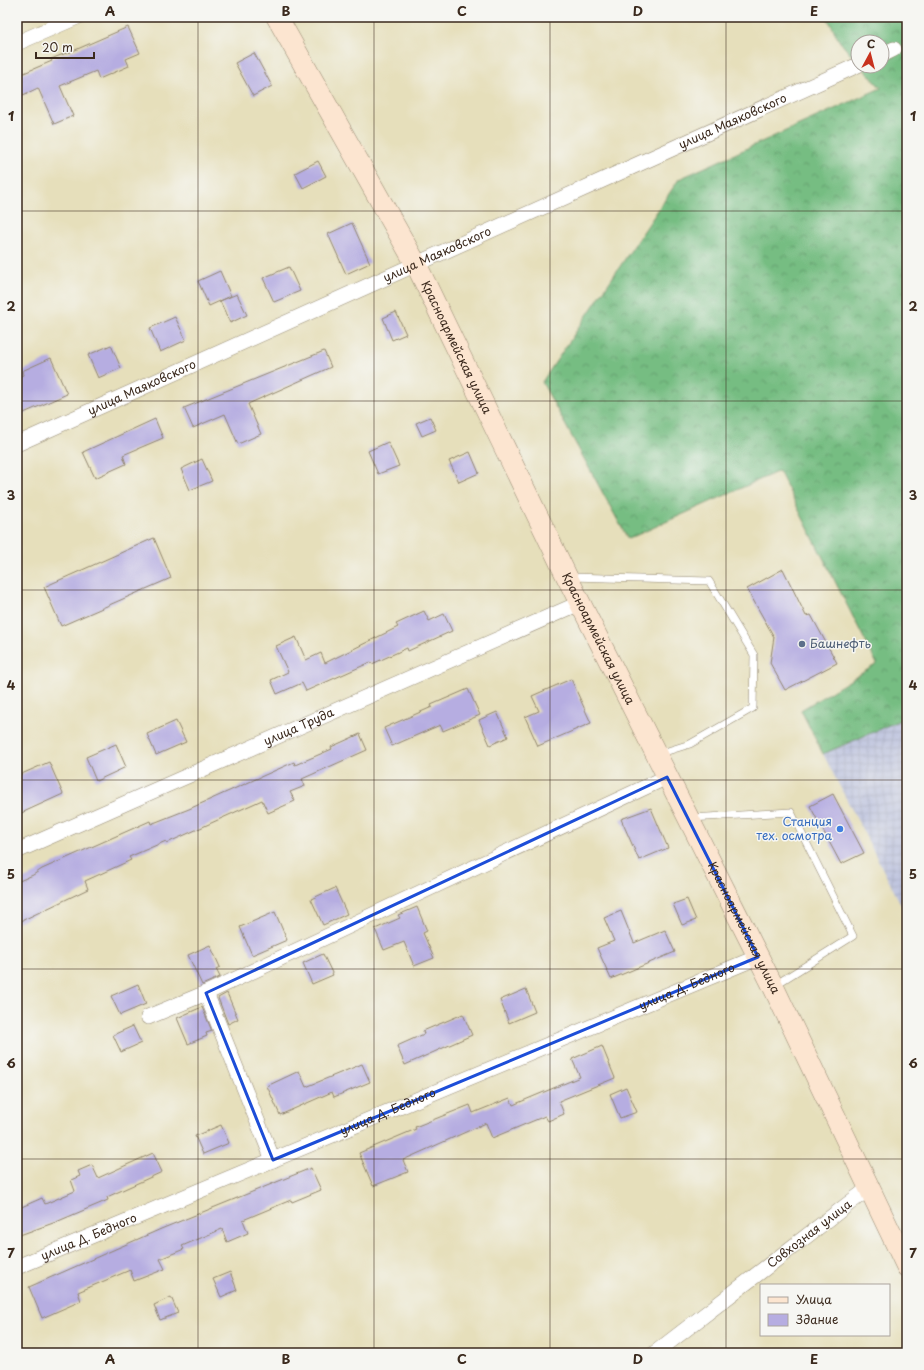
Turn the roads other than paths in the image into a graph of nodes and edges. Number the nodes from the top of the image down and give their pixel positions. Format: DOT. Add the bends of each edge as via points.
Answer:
graph roads {
  1 [pos="77,17"];
  2 [pos="277,17"];
  3 [pos="17,43"];
  4 [pos="850,69"];
  5 [pos="416,264"];
  6 [pos="17,444"];
  7 [pos="567,577"];
  8 [pos="580,603"];
  9 [pos="656,755"];
  10 [pos="668,777"];
  11 [pos="688,818"];
  12 [pos="17,851"];
  13 [pos="758,958"];
  14 [pos="773,986"];
  15 [pos="206,993"];
  16 [pos="148,1017"];
  17 [pos="273,1160"];
  18 [pos="869,1188"];
  19 [pos="17,1267"];
  20 [pos="907,1267"];
  21 [pos="656,1353"];
  1 -- 3 [label="street"];
  2 -- 5 [label="main road, Красноармейская улица"];
  4 -- 5 [label="street, улица Маяковского"];
  5 -- 6 [label="street, улица Маяковского"];
  5 -- 7 [label="main road, Красноармейская улица"];
  7 -- 8 [label="main road, Красноармейская улица"];
  7 -- 9 [label="lane" via="709,581 754,655 753,708 690,744"];
  8 -- 9 [label="main road, Красноармейская улица"];
  8 -- 12 [label="street, улица Труда"];
  9 -- 10 [label="main road, Красноармейская улица"];
  10 -- 11 [label="main road, Красноармейская улица"];
  10 -- 15 [label="street"];
  11 -- 13 [label="main road, Красноармейская улица"];
  11 -- 14 [label="lane" via="791,812 853,936"];
  13 -- 14 [label="main road, Красноармейская улица"];
  13 -- 17 [label="street, улица Д. Бедного"];
  14 -- 18 [label="main road, Красноармейская улица"];
  15 -- 16 [label="street"];
  15 -- 17 [label="street"];
  17 -- 19 [label="street, улица Д. Бедного"];
  18 -- 20 [label="main road, Красноармейская улица"];
  18 -- 21 [label="street, Совхозная улица"];
}
